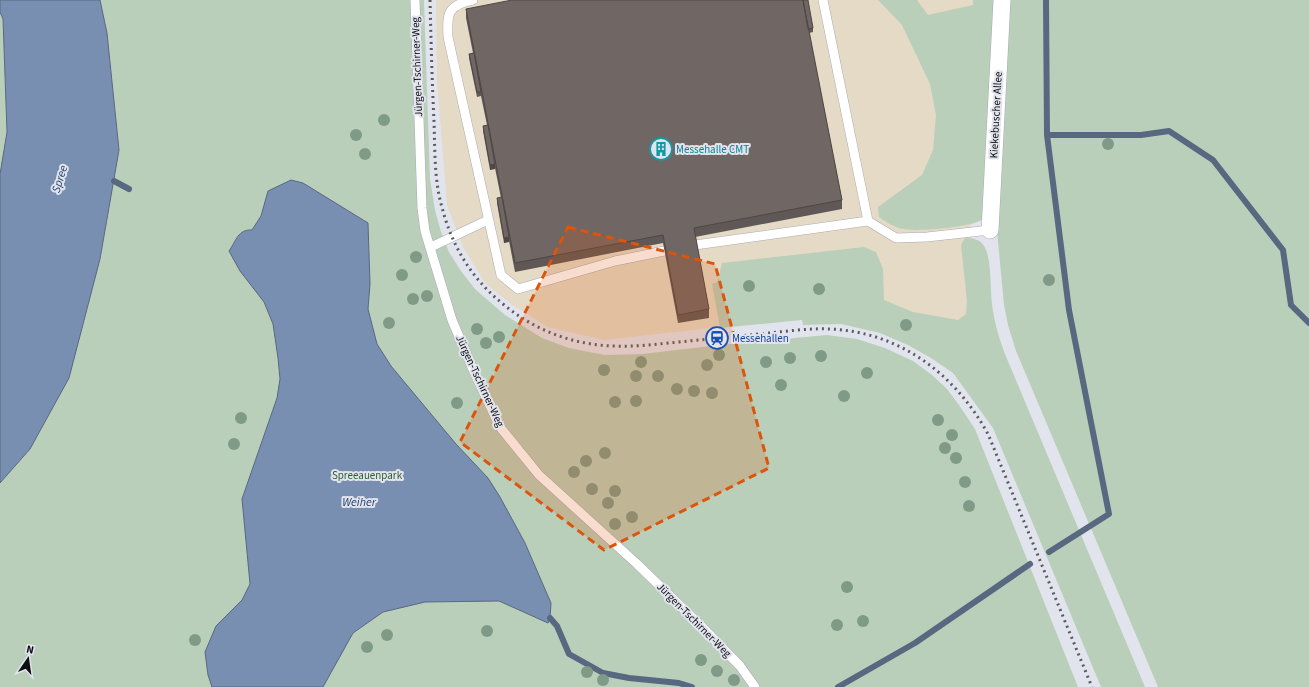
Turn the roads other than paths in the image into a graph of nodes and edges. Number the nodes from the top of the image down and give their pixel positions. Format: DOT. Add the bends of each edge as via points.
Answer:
graph roads {
  1 [pos="415,0"];
  2 [pos="473,0"];
  3 [pos="823,0"];
  4 [pos="1002,0"];
  5 [pos="488,220"];
  6 [pos="868,221"];
  7 [pos="990,230"];
  8 [pos="695,245"];
  9 [pos="431,247"];
  10 [pos="664,251"];
  11 [pos="755,687"];
  1 -- 9 [label="lane, Jürgen-Tschirner-Weg" via="422,208 425,231"];
  2 -- 5 [label="lane" via="452,8 447,19 448,37"];
  3 -- 6 [label="lane"];
  4 -- 7 [label="street, Kiekebuscher Allee"];
  5 -- 9 [label="lane"];
  5 -- 10 [label="lane" via="501,275 518,289 614,261"];
  6 -- 7 [label="lane" via="896,238"];
  6 -- 8 [label="lane"];
  9 -- 11 [label="lane, Jürgen-Tschirner-Weg" via="452,320 500,427 539,475 700,625 740,666"];
}
